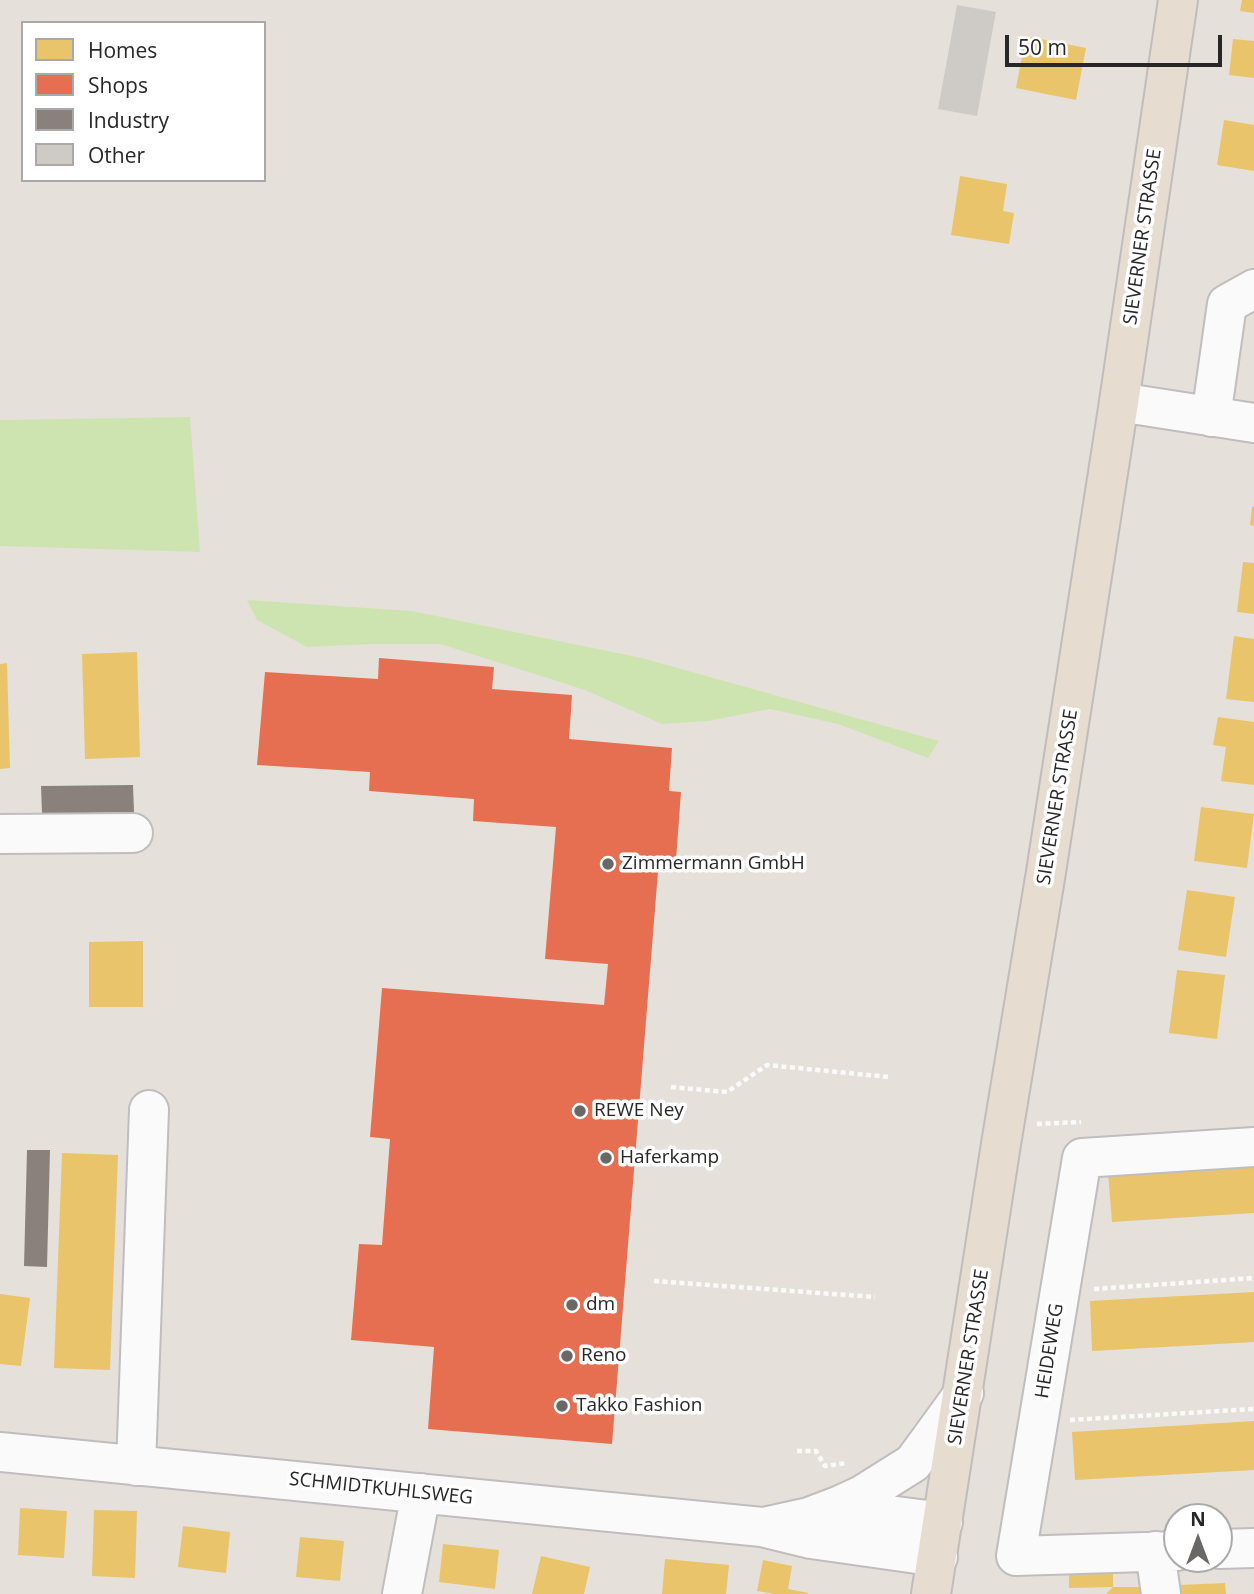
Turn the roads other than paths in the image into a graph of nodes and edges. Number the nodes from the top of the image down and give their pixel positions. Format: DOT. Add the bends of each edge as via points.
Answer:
graph roads {
  1 [pos="1178,0"];
  2 [pos="1254,289"];
  3 [pos="1119,402"];
  4 [pos="1211,417"];
  5 [pos="1254,423"];
  6 [pos="133,833"];
  7 [pos="0,834"];
  8 [pos="149,1110"];
  9 [pos="1254,1147"];
  10 [pos="964,1393"];
  11 [pos="0,1452"];
  12 [pos="136,1466"];
  13 [pos="421,1493"];
  14 [pos="809,1517"];
  15 [pos="762,1527"];
  16 [pos="941,1540"];
  17 [pos="1254,1548"];
  18 [pos="1233,1549"];
  19 [pos="1163,1551"];
  20 [pos="1163,1573"];
  21 [pos="402,1594"];
  22 [pos="932,1594"];
  23 [pos="1161,1594"];
  1 -- 3 [label="main road, SIEVERNER STRASSE"];
  2 -- 4 [label="street" via="1227,304"];
  3 -- 4 [label="street"];
  3 -- 10 [label="main road, SIEVERNER STRASSE"];
  4 -- 5 [label="street"];
  6 -- 7 [label="street"];
  8 -- 12 [label="street"];
  9 -- 19 [label="street, HEIDEWEG" via="1082,1158 1016,1556"];
  10 -- 14 [label="street, SCHMIDTKUHLSWEG" via="913,1463 862,1495"];
  10 -- 16 [label="main road, SIEVERNER STRASSE"];
  11 -- 12 [label="street, SCHMIDTKUHLSWEG"];
  12 -- 13 [label="street, SCHMIDTKUHLSWEG"];
  13 -- 15 [label="street, SCHMIDTKUHLSWEG"];
  13 -- 21 [label="street"];
  14 -- 15 [label="street, SCHMIDTKUHLSWEG"];
  14 -- 16 [label="street, SCHMIDTKUHLSWEG" via="873,1513"];
  15 -- 16 [label="street, SCHMIDTKUHLSWEG" via="811,1539"];
  16 -- 22 [label="main road, SIEVERNER STRASSE"];
  17 -- 18 [label="street"];
  20 -- 23 [label="street"];
}
